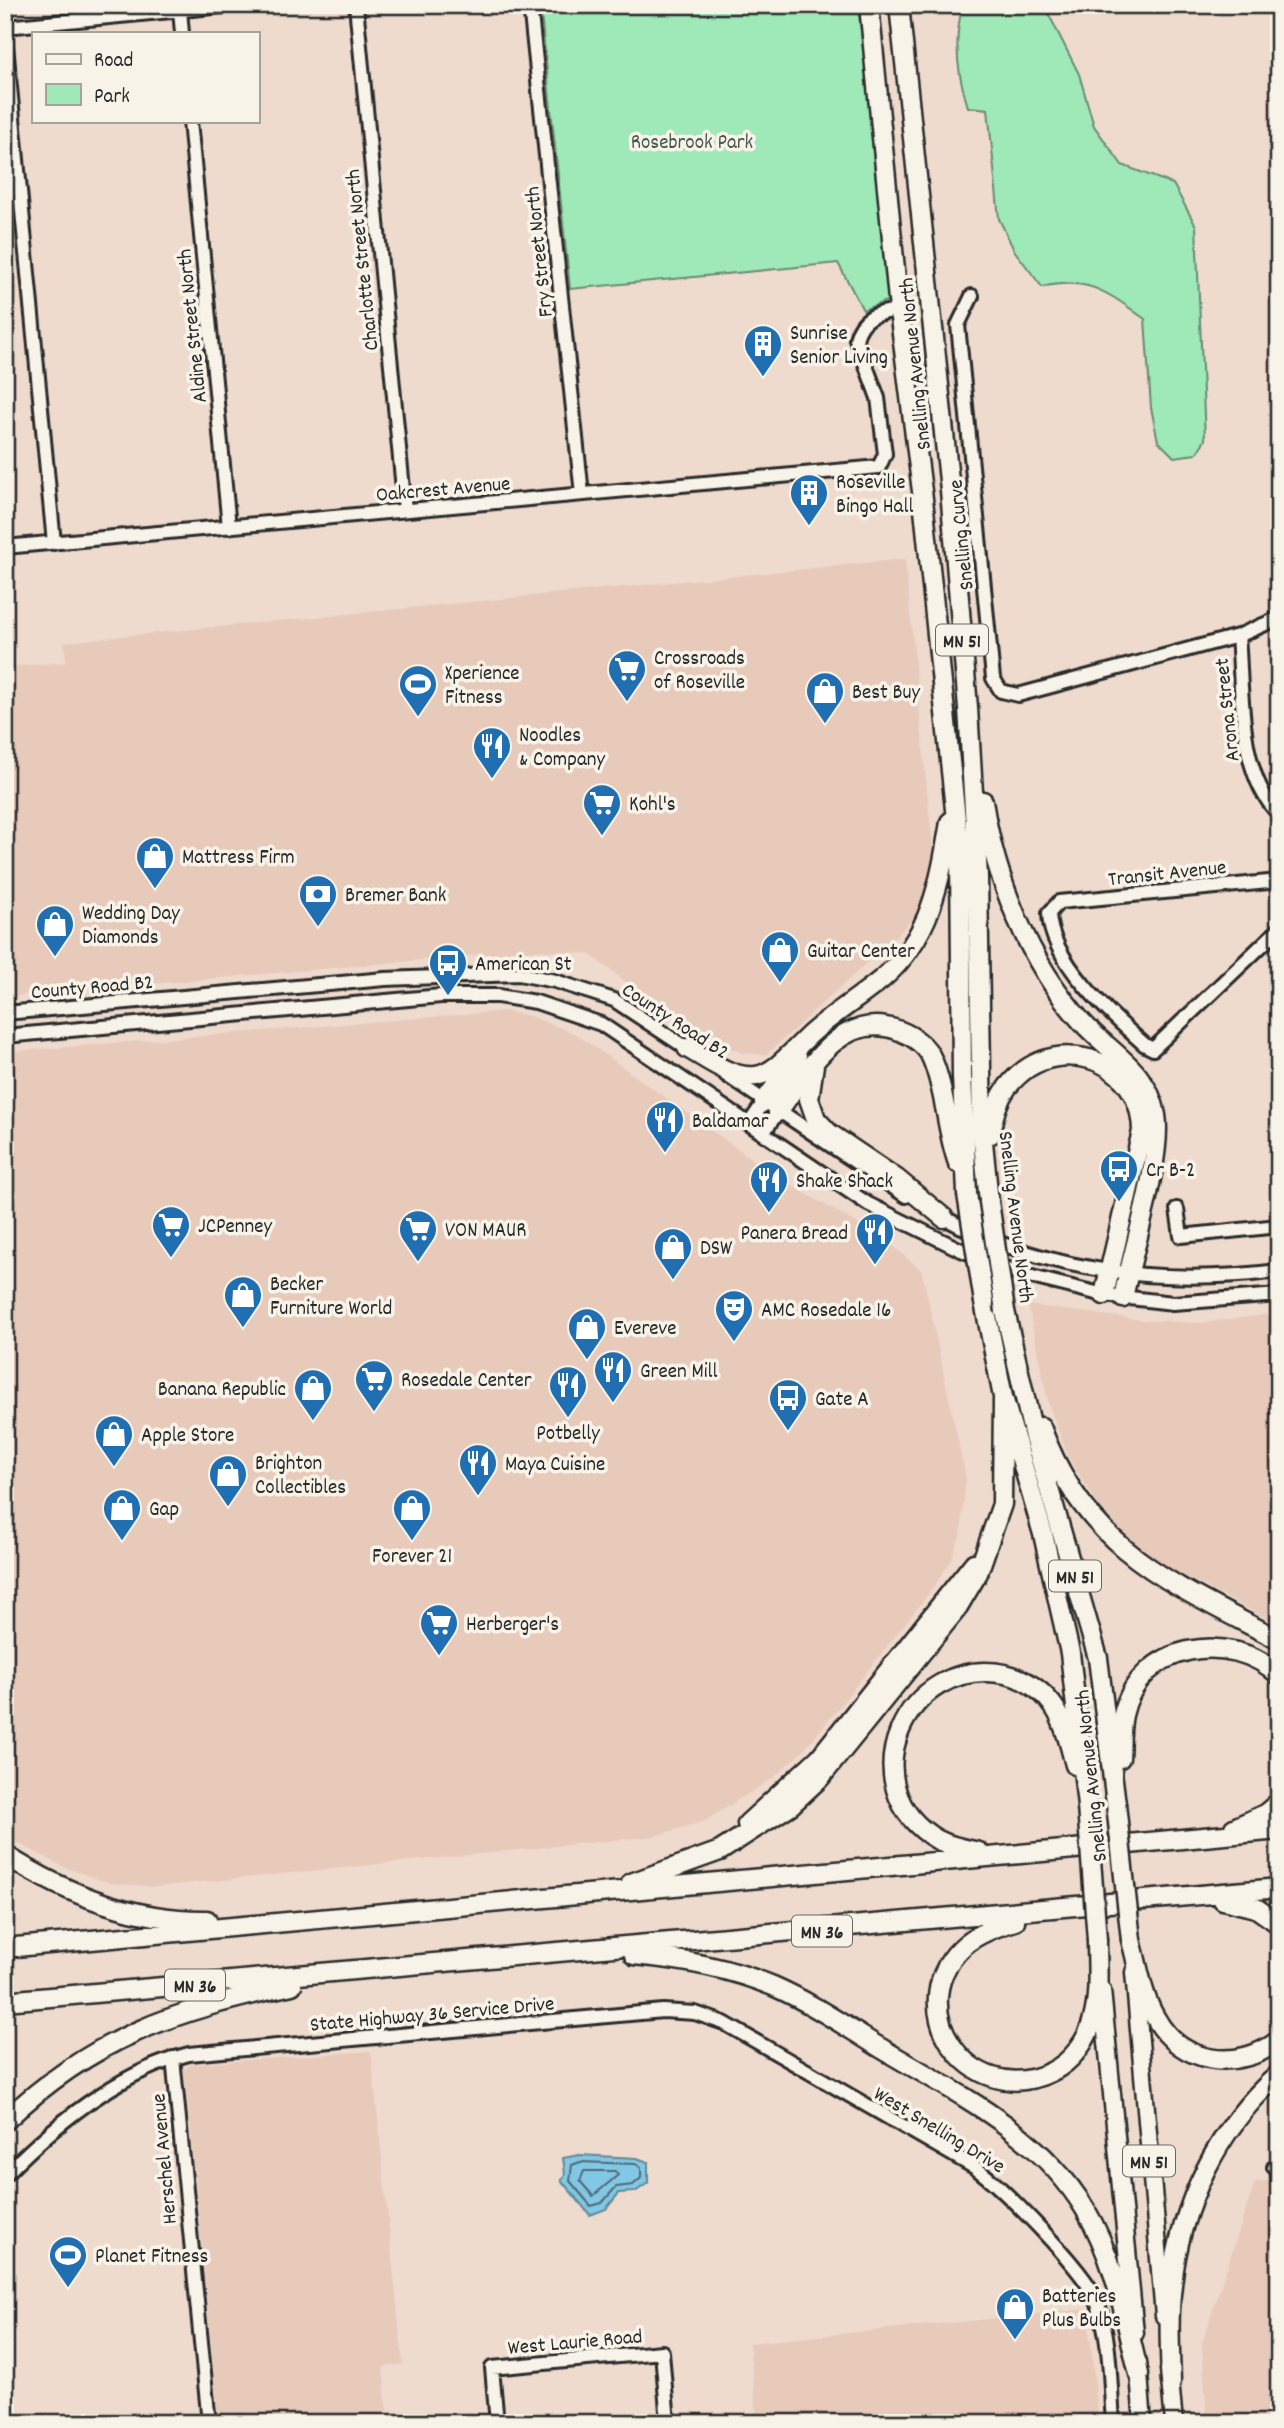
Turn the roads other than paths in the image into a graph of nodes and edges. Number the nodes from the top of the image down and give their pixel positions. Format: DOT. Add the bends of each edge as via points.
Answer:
graph roads {
  1 [pos="234,5"];
  2 [pos="356,5"];
  3 [pos="530,5"];
  4 [pos="869,5"];
  5 [pos="899,5"];
  6 [pos="180,10"];
  7 [pos="5,27"];
  8 [pos="182,32"];
  9 [pos="5,35"];
  10 [pos="190,122"];
  11 [pos="972,296"];
  12 [pos="899,310"];
  13 [pos="582,494"];
  14 [pos="405,510"];
  15 [pos="229,527"];
  16 [pos="54,543"];
  17 [pos="5,547"];
  18 [pos="1279,618"];
  19 [pos="1238,636"];
  20 [pos="968,708"];
  21 [pos="954,797"];
  22 [pos="1279,814"];
  23 [pos="1279,881"];
  24 [pos="1279,929"];
  25 [pos="385,979"];
  26 [pos="387,1001"];
  27 [pos="836,1012"];
  28 [pos="5,1013"];
  29 [pos="5,1036"];
  30 [pos="687,1048"];
  31 [pos="818,1056"];
  32 [pos="771,1107"];
  33 [pos="749,1124"];
  34 [pos="763,1133"];
  35 [pos="987,1183"];
  36 [pos="967,1190"];
  37 [pos="1177,1209"];
  38 [pos="944,1218"];
  39 [pos="1279,1226"];
  40 [pos="1279,1271"];
  41 [pos="1109,1272"];
  42 [pos="1128,1275"];
  43 [pos="1104,1295"];
  44 [pos="1279,1295"];
  45 [pos="1123,1298"];
  46 [pos="1014,1351"];
  47 [pos="1003,1397"];
  48 [pos="1279,1640"];
  49 [pos="1279,1675"];
  50 [pos="1279,1802"];
  51 [pos="1116,1804"];
  52 [pos="1087,1806"];
  53 [pos="1279,1830"];
  54 [pos="1189,1839"];
  55 [pos="5,1856"];
  56 [pos="993,1856"];
  57 [pos="1279,1888"];
  58 [pos="1203,1897"];
  59 [pos="536,1900"];
  60 [pos="1062,1910"];
  61 [pos="319,1919"];
  62 [pos="1279,1924"];
  63 [pos="1097,1940"];
  64 [pos="1131,1940"];
  65 [pos="5,1948"];
  66 [pos="582,1951"];
  67 [pos="385,1968"];
  68 [pos="5,2001"];
  69 [pos="695,2013"];
  70 [pos="1279,2040"];
  71 [pos="173,2058"];
  72 [pos="1279,2074"];
  73 [pos="5,2121"];
  74 [pos="5,2175"];
  75 [pos="1139,2374"];
  76 [pos="1171,2382"];
  77 [pos="209,2423"];
  78 [pos="497,2423"];
  79 [pos="668,2423"];
  80 [pos="1113,2423"];
  81 [pos="1143,2423"];
  82 [pos="1174,2423"];
  1 -- 6 [label="street"];
  2 -- 14 [label="street, Charlotte Street North"];
  3 -- 13 [label="street, Fry Street North"];
  4 -- 12 [label="highway, Snelling Avenue North / MN 51"];
  5 -- 20 [label="highway, Snelling Avenue North / MN 51"];
  6 -- 7 [label="street"];
  6 -- 8 [label="street"];
  9 -- 16 [label="street"];
  10 -- 15 [label="street, Aldine Street North"];
  11 -- 19 [label="street, Snelling Curve" via="958,325 996,686 1018,695"];
  12 -- 13 [label="street, Oakcrest Avenue" via="873,314 856,339 878,398 885,454 883,463 875,468"];
  12 -- 21 [label="highway, Snelling Avenue North / MN 51"];
  13 -- 14 [label="street, Oakcrest Avenue"];
  14 -- 15 [label="street, Oakcrest Avenue"];
  15 -- 16 [label="street, Oakcrest Avenue"];
  16 -- 17 [label="street, Oakcrest Avenue"];
  18 -- 19 [label="street, Snelling Curve"];
  19 -- 22 [label="street, Arona Street" via="1251,765 1265,798"];
  20 -- 35 [label="highway, Snelling Avenue North / MN 51"];
  20 -- 42 [label="highway" via="994,852 1029,942 1083,1023 1136,1072 1152,1100 1156,1150"];
  21 -- 27 [label="highway" via="941,883 921,933 881,979"];
  21 -- 36 [label="highway, Snelling Avenue North / MN 51" via="960,858"];
  23 -- 24 [label="street, Transit Avenue" via="1059,902 1049,914 1049,928 1083,986 1153,1049"];
  25 -- 26 [label="street"];
  25 -- 28 [label="street, County Road B2"];
  25 -- 30 [label="street, County Road B2" via="519,974 555,981 614,1000"];
  26 -- 29 [label="street, County Road B2"];
  26 -- 33 [label="street, County Road B2" via="498,996 582,1016 627,1039"];
  27 -- 30 [label="highway" via="760,1076 736,1074"];
  27 -- 32 [label="highway" via="797,1057"];
  30 -- 32 [label="street, County Road B2"];
  31 -- 32 [label="highway"];
  31 -- 36 [label="highway" via="847,1034 868,1026 895,1029 918,1042 932,1058"];
  31 -- 38 [label="highway" via="810,1099 816,1119"];
  32 -- 33 [label="street"];
  32 -- 34 [label="street"];
  32 -- 38 [label="street, County Road B2"];
  33 -- 34 [label="street, County Road B2"];
  34 -- 43 [label="street, County Road B2" via="868,1203 961,1250 1047,1283"];
  35 -- 41 [label="highway" via="993,1114 1013,1078 1039,1062 1063,1056 1090,1059 1116,1073 1135,1097 1142,1131"];
  35 -- 46 [label="highway, Snelling Avenue North / MN 51, bridge"];
  36 -- 47 [label="highway, Snelling Avenue North / MN 51, bridge"];
  37 -- 39 [label="street" via="1181,1236"];
  38 -- 41 [label="street, County Road B2" via="1030,1253"];
  40 -- 42 [label="street, County Road B2" via="1201,1278"];
  41 -- 42 [label="street, County Road B2"];
  41 -- 43 [label="highway"];
  42 -- 45 [label="highway"];
  43 -- 45 [label="street, County Road B2"];
  44 -- 45 [label="street, County Road B2" via="1173,1303"];
  46 -- 48 [label="highway" via="1052,1452 1111,1538 1173,1586"];
  46 -- 51 [label="highway, Snelling Avenue North / MN 51" via="1098,1658"];
  47 -- 52 [label="highway, Snelling Avenue North / MN 51" via="1043,1534 1070,1653"];
  47 -- 59 [label="highway" via="1003,1494 978,1573 956,1610 820,1778 775,1818 691,1863 623,1885"];
  49 -- 51 [label="highway" via="1251,1656 1219,1648 1188,1650 1160,1664 1137,1686 1123,1714"];
  50 -- 54 [label="highway" via="1250,1822"];
  51 -- 64 [label="highway, Snelling Avenue North / MN 51, bridge"];
  52 -- 56 [label="highway" via="1064,1726 1056,1709 1035,1687 995,1672 965,1675 941,1684 911,1708 897,1736 892,1769 897,1790 914,1820 937,1839"];
  52 -- 63 [label="highway, Snelling Avenue North / MN 51, bridge"];
  53 -- 54 [label="highway"];
  54 -- 56 [label="highway"];
  55 -- 61 [label="highway" via="59,1887 124,1909 198,1920"];
  56 -- 59 [label="highway"];
  57 -- 58 [label="highway, MN 36"];
  58 -- 60 [label="highway, MN 36"];
  58 -- 62 [label="highway" via="1244,1904"];
  59 -- 61 [label="highway"];
  60 -- 63 [label="highway" via="987,1931 951,1960 938,1989 938,2013 950,2046 965,2062 992,2077 1013,2080 1047,2074 1070,2058 1093,2021"];
  60 -- 66 [label="highway, MN 36"];
  61 -- 65 [label="highway"];
  63 -- 75 [label="main road, Snelling Avenue North / MN 51"];
  64 -- 70 [label="highway" via="1154,2017 1186,2050 1231,2061 1255,2055"];
  64 -- 76 [label="main road, Snelling Avenue North / MN 51"];
  66 -- 67 [label="highway, MN 36"];
  66 -- 75 [label="highway" via="671,1958 773,1986 1007,2125 1068,2183 1099,2234 1118,2287"];
  67 -- 68 [label="highway, MN 36"];
  67 -- 73 [label="highway" via="230,1999 147,2025 55,2078"];
  69 -- 71 [label="street, State Highway 36 Service Drive" via="635,2014"];
  69 -- 80 [label="street, West Snelling Drive" via="724,2023 974,2168 1002,2189 1096,2298 1106,2338"];
  71 -- 74 [label="street, State Highway 36 Service Drive" via="96,2099"];
  71 -- 77 [label="street, Herschel Avenue"];
  72 -- 76 [label="highway" via="1223,2138 1186,2220 1172,2284"];
  75 -- 81 [label="main road, Snelling Avenue North / MN 51"];
  76 -- 82 [label="main road, Snelling Avenue North / MN 51"];
  78 -- 79 [label="street, West Laurie Road" via="492,2368 662,2352"];
}
